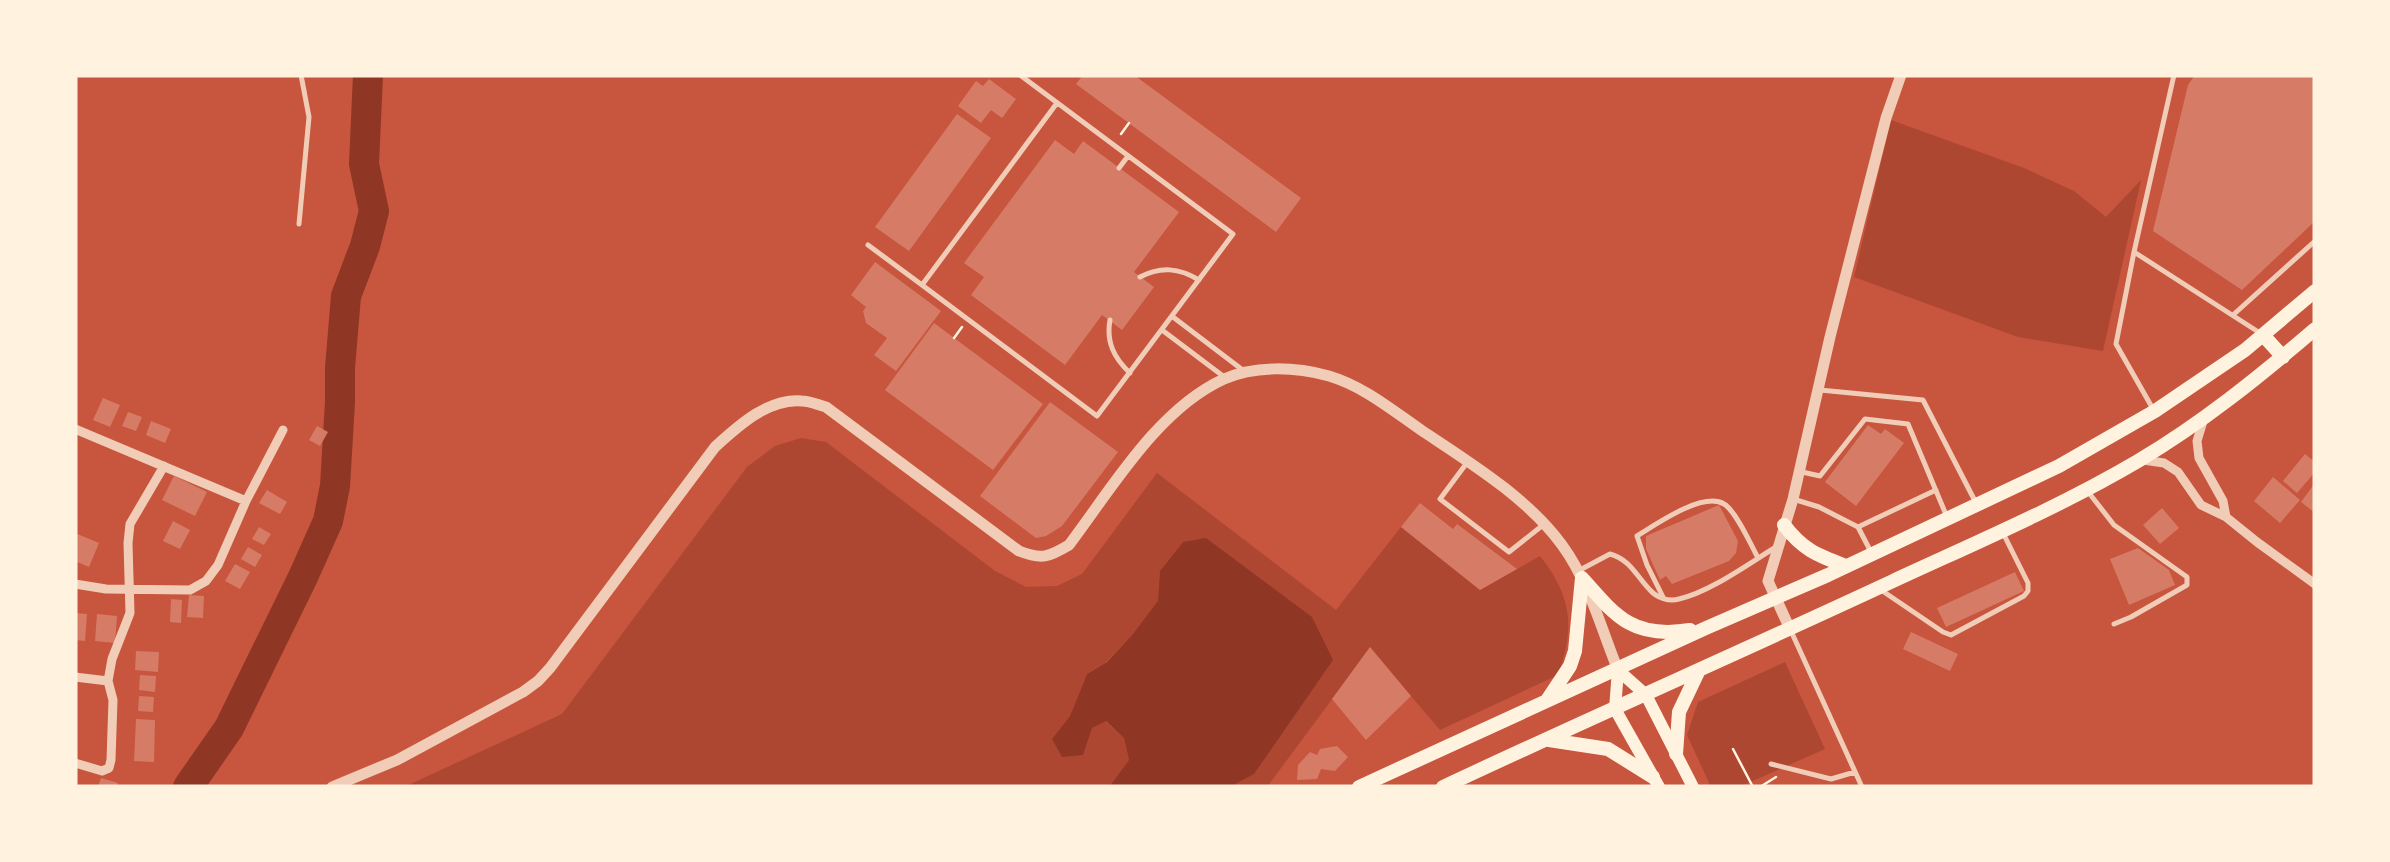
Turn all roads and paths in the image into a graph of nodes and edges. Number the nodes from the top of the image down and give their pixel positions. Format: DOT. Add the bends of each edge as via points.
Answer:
graph roads {
  1 [pos="301,75"];
  2 [pos="1020,75"];
  3 [pos="1901,75"];
  4 [pos="2174,75"];
  5 [pos="1058,103"];
  6 [pos="1128,156"];
  7 [pos="1119,168"];
  8 [pos="300,224"];
  9 [pos="2315,241"];
  10 [pos="868,246"];
  11 [pos="2134,252"];
  12 [pos="1140,277"];
  13 [pos="1199,280"];
  14 [pos="922,285"];
  15 [pos="2315,291"];
  16 [pos="2233,315"];
  17 [pos="1172,316"];
  18 [pos="1110,320"];
  19 [pos="2315,329"];
  20 [pos="1162,330"];
  21 [pos="2262,335"];
  22 [pos="2283,357"];
  23 [pos="1130,373"];
  24 [pos="1246,373"];
  25 [pos="1226,378"];
  26 [pos="1818,390"];
  27 [pos="2155,411"];
  28 [pos="2205,417"];
  29 [pos="75,429"];
  30 [pos="283,430"];
  31 [pos="2140,460"];
  32 [pos="1468,462"];
  33 [pos="164,466"];
  34 [pos="1799,472"];
  35 [pos="1936,490"];
  36 [pos="2086,490"];
  37 [pos="1793,498"];
  38 [pos="246,501"];
  39 [pos="1977,506"];
  40 [pos="2226,517"];
  41 [pos="1948,519"];
  42 [pos="1545,523"];
  43 [pos="1784,525"];
  44 [pos="1858,527"];
  45 [pos="2001,531"];
  46 [pos="1778,545"];
  47 [pos="1872,554"];
  48 [pos="1758,558"];
  49 [pos="1846,566"];
  50 [pos="1580,574"];
  51 [pos="75,584"];
  52 [pos="2315,584"];
  53 [pos="129,588"];
  54 [pos="1878,588"];
  55 [pos="1664,598"];
  56 [pos="1776,598"];
  57 [pos="2114,624"];
  58 [pos="1706,628"];
  59 [pos="1790,629"];
  60 [pos="1618,670"];
  61 [pos="1699,670"];
  62 [pos="75,678"];
  63 [pos="108,680"];
  64 [pos="1646,694"];
  65 [pos="1546,701"];
  66 [pos="1614,709"];
  67 [pos="1548,740"];
  68 [pos="1732,750"];
  69 [pos="1676,754"];
  70 [pos="75,764"];
  71 [pos="1771,764"];
  72 [pos="1855,772"];
  73 [pos="1656,782"];
  74 [pos="1463,783"];
  75 [pos="332,787"];
  76 [pos="1359,787"];
  77 [pos="1443,787"];
  78 [pos="1692,787"];
  79 [pos="1753,787"];
  80 [pos="1862,787"];
  1 -- 8 [label="lane" via="309,117"];
  2 -- 5 [label="lane"];
  3 -- 26 [label="street"];
  4 -- 11 [label="lane"];
  5 -- 6 [label="lane"];
  5 -- 14 [label="lane"];
  6 -- 7 [label="lane"];
  6 -- 13 [label="lane" via="1233,234"];
  9 -- 16 [label="lane"];
  10 -- 14 [label="lane"];
  11 -- 16 [label="lane"];
  11 -- 27 [label="lane" via="2116,344"];
  12 -- 13 [label="lane" via="1173,269"];
  13 -- 17 [label="lane"];
  14 -- 23 [label="lane" via="1098,416"];
  15 -- 21 [label="main road"];
  16 -- 21 [label="lane"];
  17 -- 20 [label="lane"];
  17 -- 24 [label="lane"];
  18 -- 23 [label="lane" via="1112,351"];
  19 -- 22 [label="main road"];
  20 -- 23 [label="lane"];
  20 -- 25 [label="lane"];
  21 -- 22 [label="main road"];
  21 -- 27 [label="main road"];
  22 -- 28 [label="main road"];
  24 -- 25 [label="street"];
  24 -- 32 [label="street" via="1290,369 1332,377 1380,401"];
  25 -- 75 [label="street" via="1171,416 1069,544 1051,556 1019,552 826,407 800,400 772,406 715,447 538,681 397,760"];
  26 -- 34 [label="street"];
  26 -- 39 [label="lane" via="1923,400"];
  27 -- 39 [label="main road"];
  28 -- 31 [label="main road"];
  28 -- 40 [label="street" via="2199,458"];
  29 -- 33 [label="street"];
  30 -- 38 [label="street"];
  31 -- 36 [label="main road"];
  31 -- 40 [label="street" via="2178,472 2201,505"];
  32 -- 42 [label="street"];
  32 -- 42 [label="lane" via="1440,499 1508,552"];
  33 -- 38 [label="street"];
  33 -- 53 [label="street" via="130,524"];
  34 -- 35 [label="lane" via="1820,476 1865,420 1908,424"];
  34 -- 37 [label="street"];
  35 -- 41 [label="lane"];
  35 -- 44 [label="lane"];
  36 -- 45 [label="main road"];
  36 -- 57 [label="lane" via="2114,525 2187,577 2187,585"];
  37 -- 43 [label="street"];
  37 -- 44 [label="lane"];
  38 -- 53 [label="street" via="206,580 190,590"];
  39 -- 41 [label="main road"];
  40 -- 52 [label="street"];
  41 -- 47 [label="main road"];
  42 -- 50 [label="street"];
  43 -- 46 [label="street"];
  43 -- 49 [label="main road" via="1798,543"];
  44 -- 47 [label="lane"];
  45 -- 54 [label="main road"];
  45 -- 54 [label="lane" via="2028,591 1951,634"];
  46 -- 48 [label="lane"];
  46 -- 56 [label="street" via="1768,582"];
  47 -- 49 [label="main road"];
  48 -- 55 [label="lane" via="1683,598"];
  48 -- 55 [label="lane" via="1729,508 1715,500 1699,502 1637,536"];
  49 -- 56 [label="main road"];
  50 -- 55 [label="lane" via="1610,554 1618,556"];
  50 -- 58 [label="main road" via="1613,613 1648,632"];
  50 -- 60 [label="street"];
  50 -- 65 [label="main road" via="1575,651"];
  51 -- 53 [label="street"];
  53 -- 63 [label="street" via="130,613"];
  54 -- 59 [label="main road"];
  56 -- 58 [label="main road"];
  56 -- 59 [label="street"];
  58 -- 60 [label="main road"];
  59 -- 61 [label="main road"];
  59 -- 72 [label="lane"];
  60 -- 64 [label="main road"];
  60 -- 65 [label="main road"];
  60 -- 66 [label="main road"];
  61 -- 64 [label="main road"];
  61 -- 69 [label="main road" via="1679,712"];
  62 -- 63 [label="street"];
  63 -- 70 [label="street" via="109,768"];
  64 -- 66 [label="main road"];
  64 -- 69 [label="main road"];
  65 -- 76 [label="main road"];
  66 -- 67 [label="main road"];
  66 -- 73 [label="main road"];
  67 -- 73 [label="main road" via="1608,749"];
  67 -- 74 [label="main road"];
  68 -- 79 [label="path"];
  69 -- 78 [label="main road"];
  71 -- 72 [label="lane" via="1830,779"];
  72 -- 80 [label="lane"];
  74 -- 77 [label="main road"];
}
